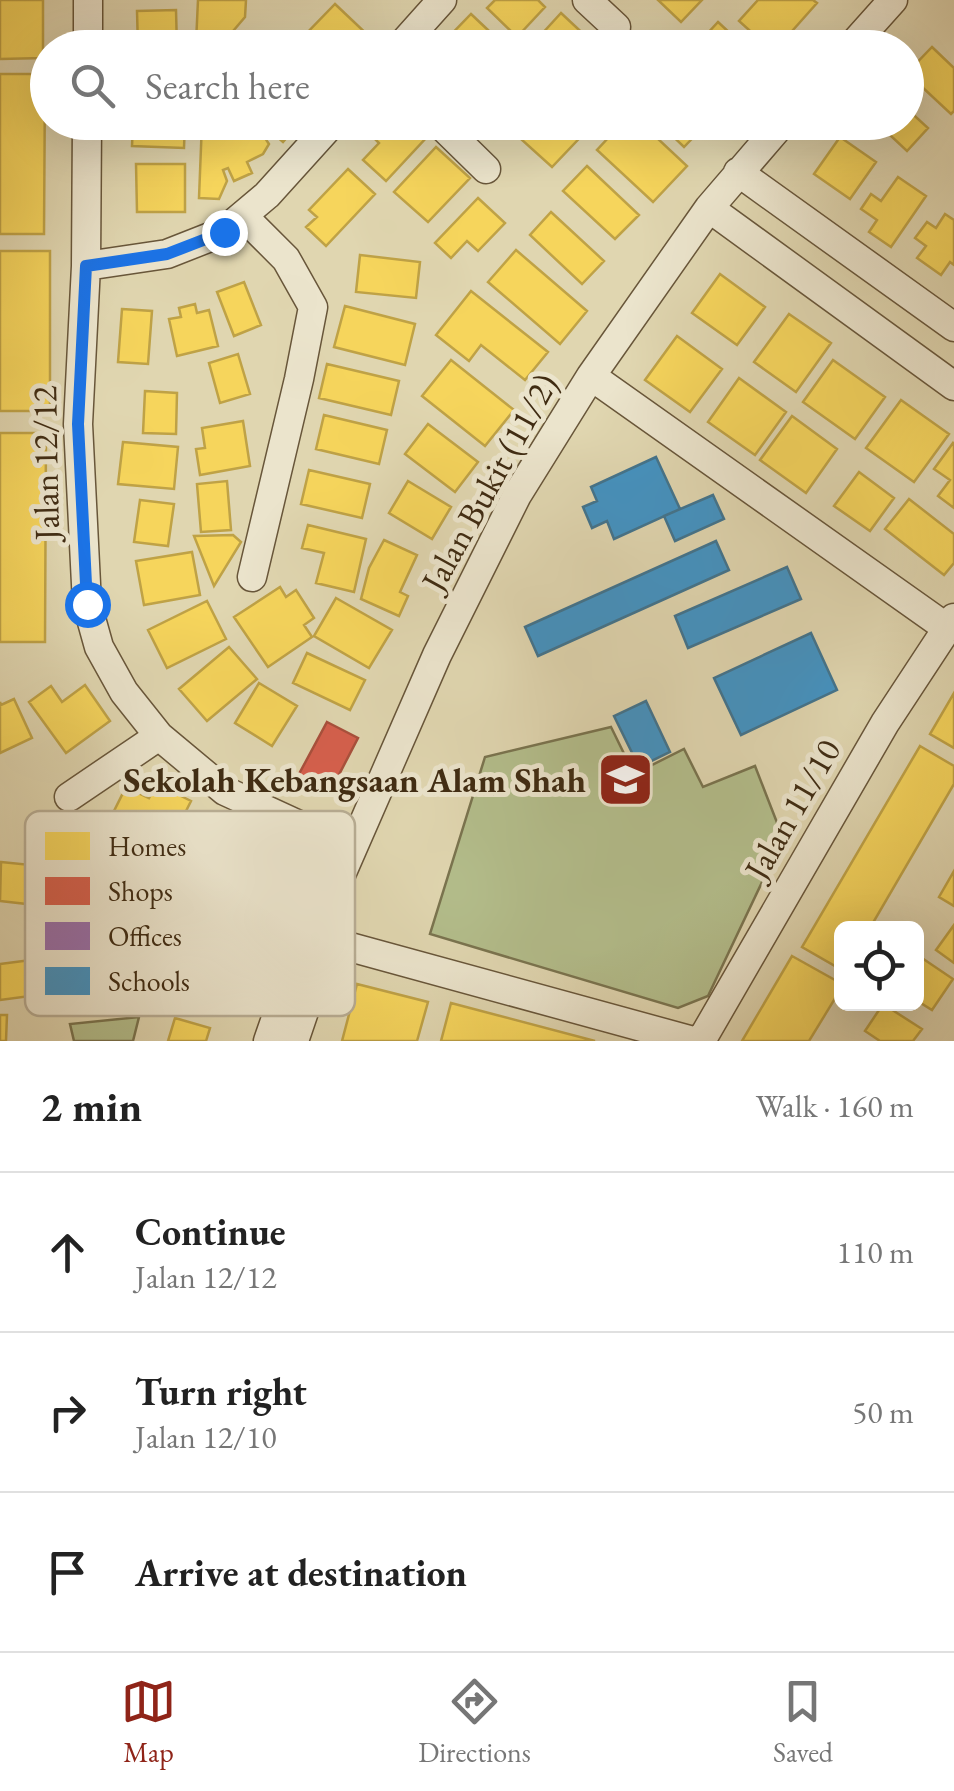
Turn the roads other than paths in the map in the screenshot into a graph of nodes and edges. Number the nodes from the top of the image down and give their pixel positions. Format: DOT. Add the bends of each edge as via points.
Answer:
graph roads {
  1 [pos="88,0"];
  2 [pos="442,0"];
  3 [pos="587,0"];
  4 [pos="886,2"];
  5 [pos="616,27"];
  6 [pos="88,30"];
  7 [pos="415,30"];
  8 [pos="864,30"];
  9 [pos="87,140"];
  10 [pos="317,140"];
  11 [pos="456,140"];
  12 [pos="767,140"];
  13 [pos="486,169"];
  14 [pos="738,172"];
  15 [pos="710,208"];
  16 [pos="242,216"];
  17 [pos="86,266"];
  18 [pos="954,327"];
  19 [pos="954,336"];
  20 [pos="592,376"];
  21 [pos="943,377"];
  22 [pos="252,577"];
  23 [pos="950,623"];
  24 [pos="159,736"];
  25 [pos="68,797"];
  26 [pos="266,811"];
  27 [pos="355,841"];
  28 [pos="355,941"];
  29 [pos="279,1016"];
  30 [pos="300,1016"];
  31 [pos="268,1041"];
  32 [pos="294,1041"];
  33 [pos="693,1041"];
  34 [pos="701,1041"];
  1 -- 6 [label="street"];
  2 -- 7 [label="street"];
  3 -- 5 [label="street"];
  4 -- 8 [label="street"];
  9 -- 17 [label="street, Jalan 12/12"];
  10 -- 16 [label="street"];
  11 -- 13 [label="street"];
  12 -- 14 [label="street, Jalan Bukit (11/2)"];
  14 -- 15 [label="street, Jalan Bukit (11/2)"];
  14 -- 18 [label="street"];
  15 -- 20 [label="street, Jalan Bukit (11/2)"];
  15 -- 21 [label="street"];
  16 -- 17 [label="street" via="224,232 167,254"];
  16 -- 22 [label="street" via="286,259 312,307"];
  17 -- 24 [label="street, Jalan 12/12" via="78,424 87,604 99,647"];
  19 -- 21 [label="street"];
  20 -- 23 [label="street"];
  20 -- 27 [label="street, Jalan Bukit (11/2)" via="517,495"];
  23 -- 34 [label="street, Jalan 11/10" via="884,724"];
  24 -- 25 [label="street"];
  24 -- 26 [label="street, Jalan 12/12" via="225,792"];
  28 -- 33 [label="street"];
  29 -- 31 [label="street, Jalan Bukit (11/2)"];
  30 -- 32 [label="street, Jalan Bukit (11/2)"];
}
